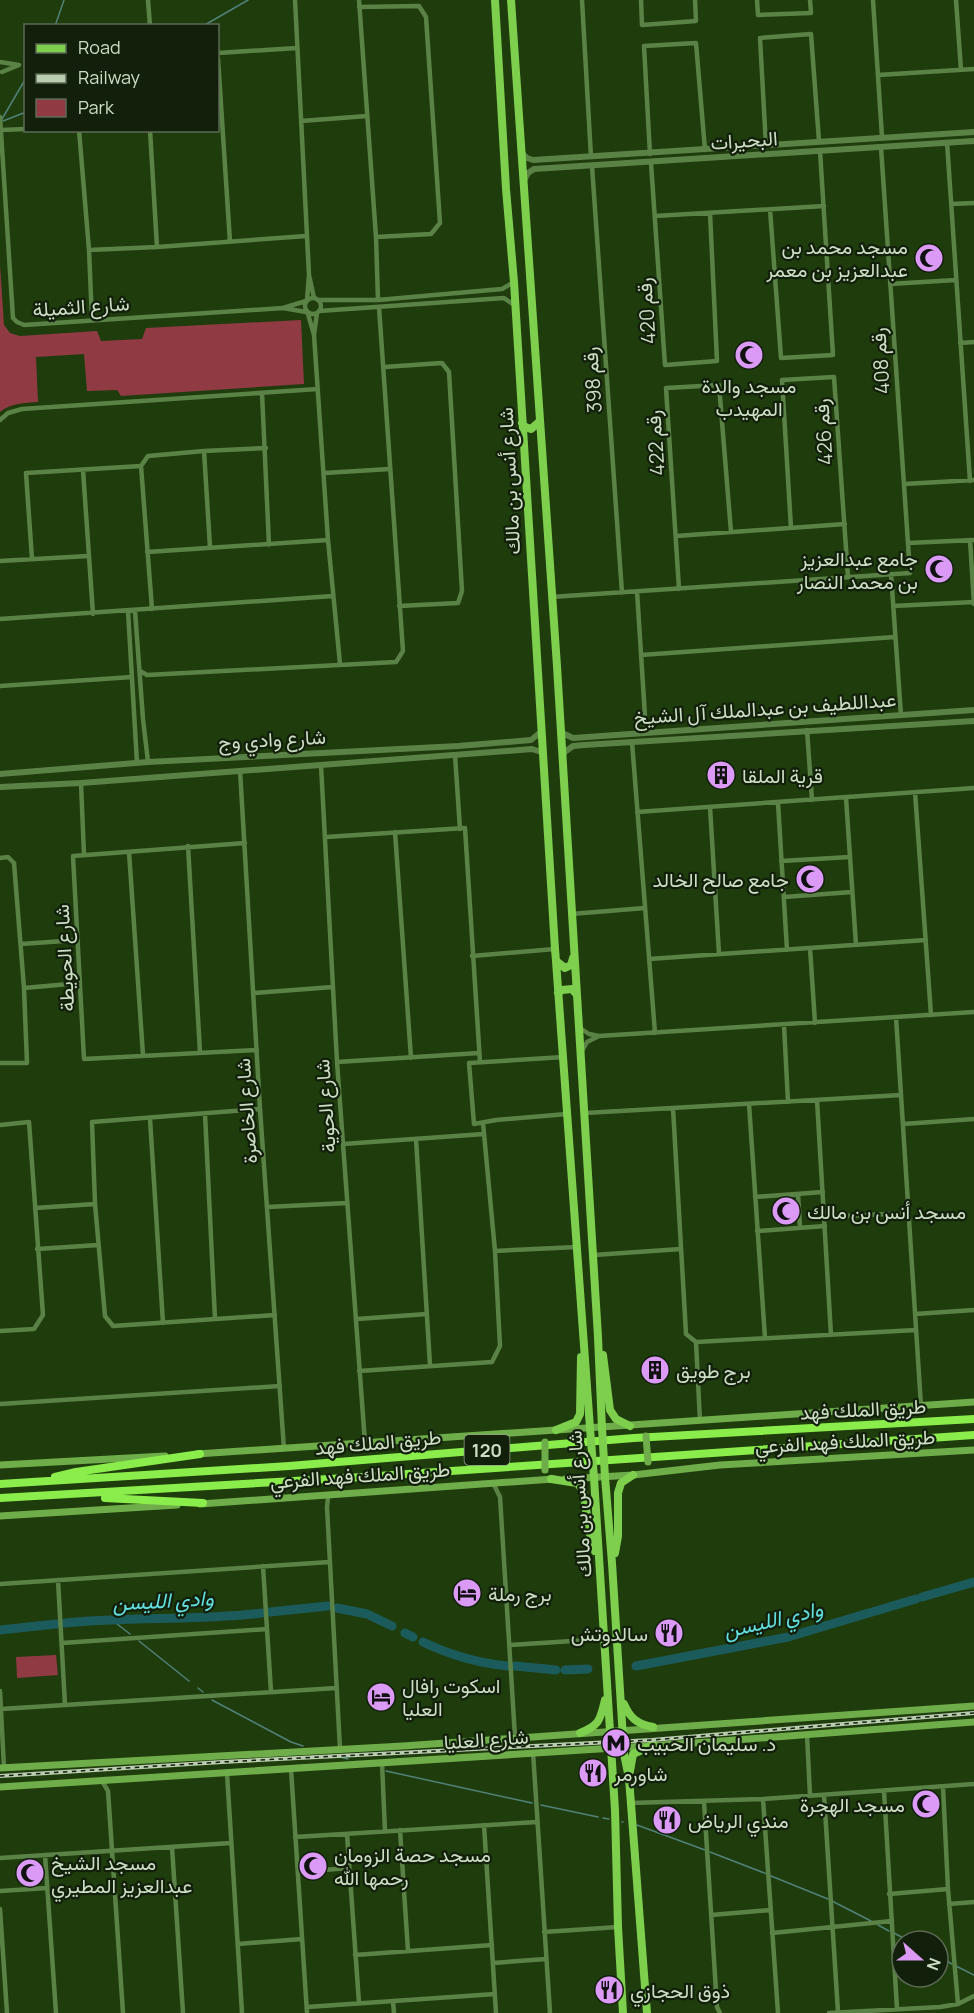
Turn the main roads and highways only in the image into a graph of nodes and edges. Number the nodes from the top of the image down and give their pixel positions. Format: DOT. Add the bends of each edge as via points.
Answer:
graph roads {
  1 [pos="495,0"];
  2 [pos="511,0"];
  3 [pos="539,422"];
  4 [pos="522,423"];
  5 [pos="542,468"];
  6 [pos="524,470"];
  7 [pos="574,953"];
  8 [pos="556,961"];
  9 [pos="558,993"];
  10 [pos="577,995"];
  11 [pos="584,1337"];
  12 [pos="598,1337"];
  13 [pos="974,1402"];
  14 [pos="974,1419"];
  15 [pos="655,1424"];
  16 [pos="630,1426"];
  17 [pos="590,1428"];
  18 [pos="602,1428"];
  19 [pos="556,1430"];
  20 [pos="528,1431"];
  21 [pos="974,1435"];
  22 [pos="974,1449"];
  23 [pos="200,1454"];
  24 [pos="0,1465"];
  25 [pos="656,1471"];
  26 [pos="633,1475"];
  27 [pos="605,1477"];
  28 [pos="594,1478"];
  29 [pos="551,1479"];
  30 [pos="531,1480"];
  31 [pos="33,1483"];
  32 [pos="0,1484"];
  33 [pos="66,1496"];
  34 [pos="0,1498"];
  35 [pos="203,1503"];
  36 [pos="0,1516"];
  37 [pos="599,1563"];
  38 [pos="612,1563"];
  39 [pos="607,1693"];
  40 [pos="621,1697"];
  41 [pos="974,1706"];
  42 [pos="974,1722"];
  43 [pos="652,1727"];
  44 [pos="609,1731"];
  45 [pos="624,1731"];
  46 [pos="580,1733"];
  47 [pos="653,1745"];
  48 [pos="624,1746"];
  49 [pos="610,1747"];
  50 [pos="2,1768"];
  51 [pos="629,1778"];
  52 [pos="0,1787"];
  53 [pos="623,2012"];
  54 [pos="646,2013"];
  1 -- 4 [label="main road, شارع أنس بن مالك"];
  2 -- 3 [label="main road, شارع أنس بن مالك"];
  3 -- 4 [label="main road" via="531,429"];
  3 -- 5 [label="main road, شارع أنس بن مالك"];
  4 -- 6 [label="main road, شارع أنس بن مالك"];
  5 -- 6 [label="main road" via="534,464"];
  5 -- 7 [label="main road, شارع أنس بن مالك"];
  6 -- 8 [label="main road, شارع أنس بن مالك"];
  7 -- 8 [label="main road" via="571,965 565,968"];
  7 -- 10 [label="main road, شارع أنس بن مالك"];
  8 -- 9 [label="main road, شارع أنس بن مالك"];
  9 -- 10 [label="main road" via="572,989"];
  9 -- 11 [label="main road, شارع أنس بن مالك"];
  10 -- 12 [label="main road, شارع أنس بن مالك"];
  11 -- 17 [label="main road, شارع أنس بن مالك"];
  11 -- 19 [label="main road" via="580,1414 576,1422"];
  12 -- 16 [label="main road" via="610,1410 616,1419"];
  12 -- 18 [label="main road, شارع أنس بن مالك"];
  13 -- 15 [label="main road, طريق الملك فهد الفرعي"];
  14 -- 31 [label="highway, طريق الملك فهد / 120" via="634,1438"];
  15 -- 16 [label="main road, طريق الملك فهد الفرعي"];
  15 -- 25 [label="main road, bridge" via="646,1436 648,1462"];
  16 -- 18 [label="main road, طريق الملك فهد الفرعي"];
  17 -- 18 [label="main road, طريق الملك فهد الفرعي"];
  17 -- 19 [label="main road, طريق الملك فهد الفرعي"];
  17 -- 28 [label="main road, شارع أنس بن مالك, bridge"];
  18 -- 27 [label="main road, شارع أنس بن مالك, bridge"];
  19 -- 20 [label="main road, طريق الملك فهد الفرعي"];
  20 -- 23 [label="main road, طريق الملك فهد الفرعي"];
  20 -- 30 [label="main road, bridge" via="541,1434 545,1442 545,1470"];
  21 -- 33 [label="highway, طريق الملك فهد / 120"];
  22 -- 25 [label="main road, طريق الملك فهد الفرعي"];
  23 -- 24 [label="main road, طريق الملك فهد الفرعي"];
  23 -- 31 [label="highway" via="76,1472"];
  25 -- 26 [label="main road, طريق الملك فهد الفرعي"];
  26 -- 27 [label="main road, طريق الملك فهد الفرعي"];
  26 -- 38 [label="main road" via="621,1484 618,1493 618,1536"];
  27 -- 28 [label="main road, طريق الملك فهد الفرعي"];
  27 -- 38 [label="main road, شارع أنس بن مالك"];
  28 -- 29 [label="main road, طريق الملك فهد الفرعي"];
  28 -- 37 [label="main road, شارع أنس بن مالك"];
  29 -- 30 [label="main road, طريق الملك فهد الفرعي"];
  29 -- 37 [label="main road" via="577,1483 583,1490"];
  30 -- 35 [label="main road, طريق الملك فهد الفرعي"];
  31 -- 32 [label="highway, طريق الملك فهد / 120"];
  33 -- 34 [label="highway, طريق الملك فهد / 120"];
  33 -- 35 [label="highway"];
  35 -- 36 [label="main road, طريق الملك فهد الفرعي"];
  37 -- 39 [label="main road, شارع أنس بن مالك"];
  38 -- 40 [label="main road"];
  39 -- 44 [label="main road, شارع أنس بن مالك"];
  39 -- 46 [label="main road" via="599,1722"];
  40 -- 43 [label="main road" via="634,1720"];
  40 -- 45 [label="main road"];
  41 -- 43 [label="main road, شارع العليا"];
  42 -- 47 [label="main road, شارع العليا"];
  43 -- 45 [label="main road, شارع العليا"];
  44 -- 45 [label="main road, شارع العليا"];
  44 -- 46 [label="main road, شارع العليا"];
  44 -- 49 [label="main road, شارع أنس بن مالك"];
  45 -- 48 [label="main road"];
  46 -- 50 [label="main road, شارع العليا"];
  47 -- 48 [label="main road, شارع العليا"];
  47 -- 51 [label="main road" via="633,1754"];
  48 -- 49 [label="main road, شارع العليا"];
  48 -- 51 [label="main road"];
  49 -- 52 [label="main road, شارع العليا"];
  49 -- 53 [label="main road, شارع أنس بن مالك"];
  51 -- 54 [label="main road"];
}
